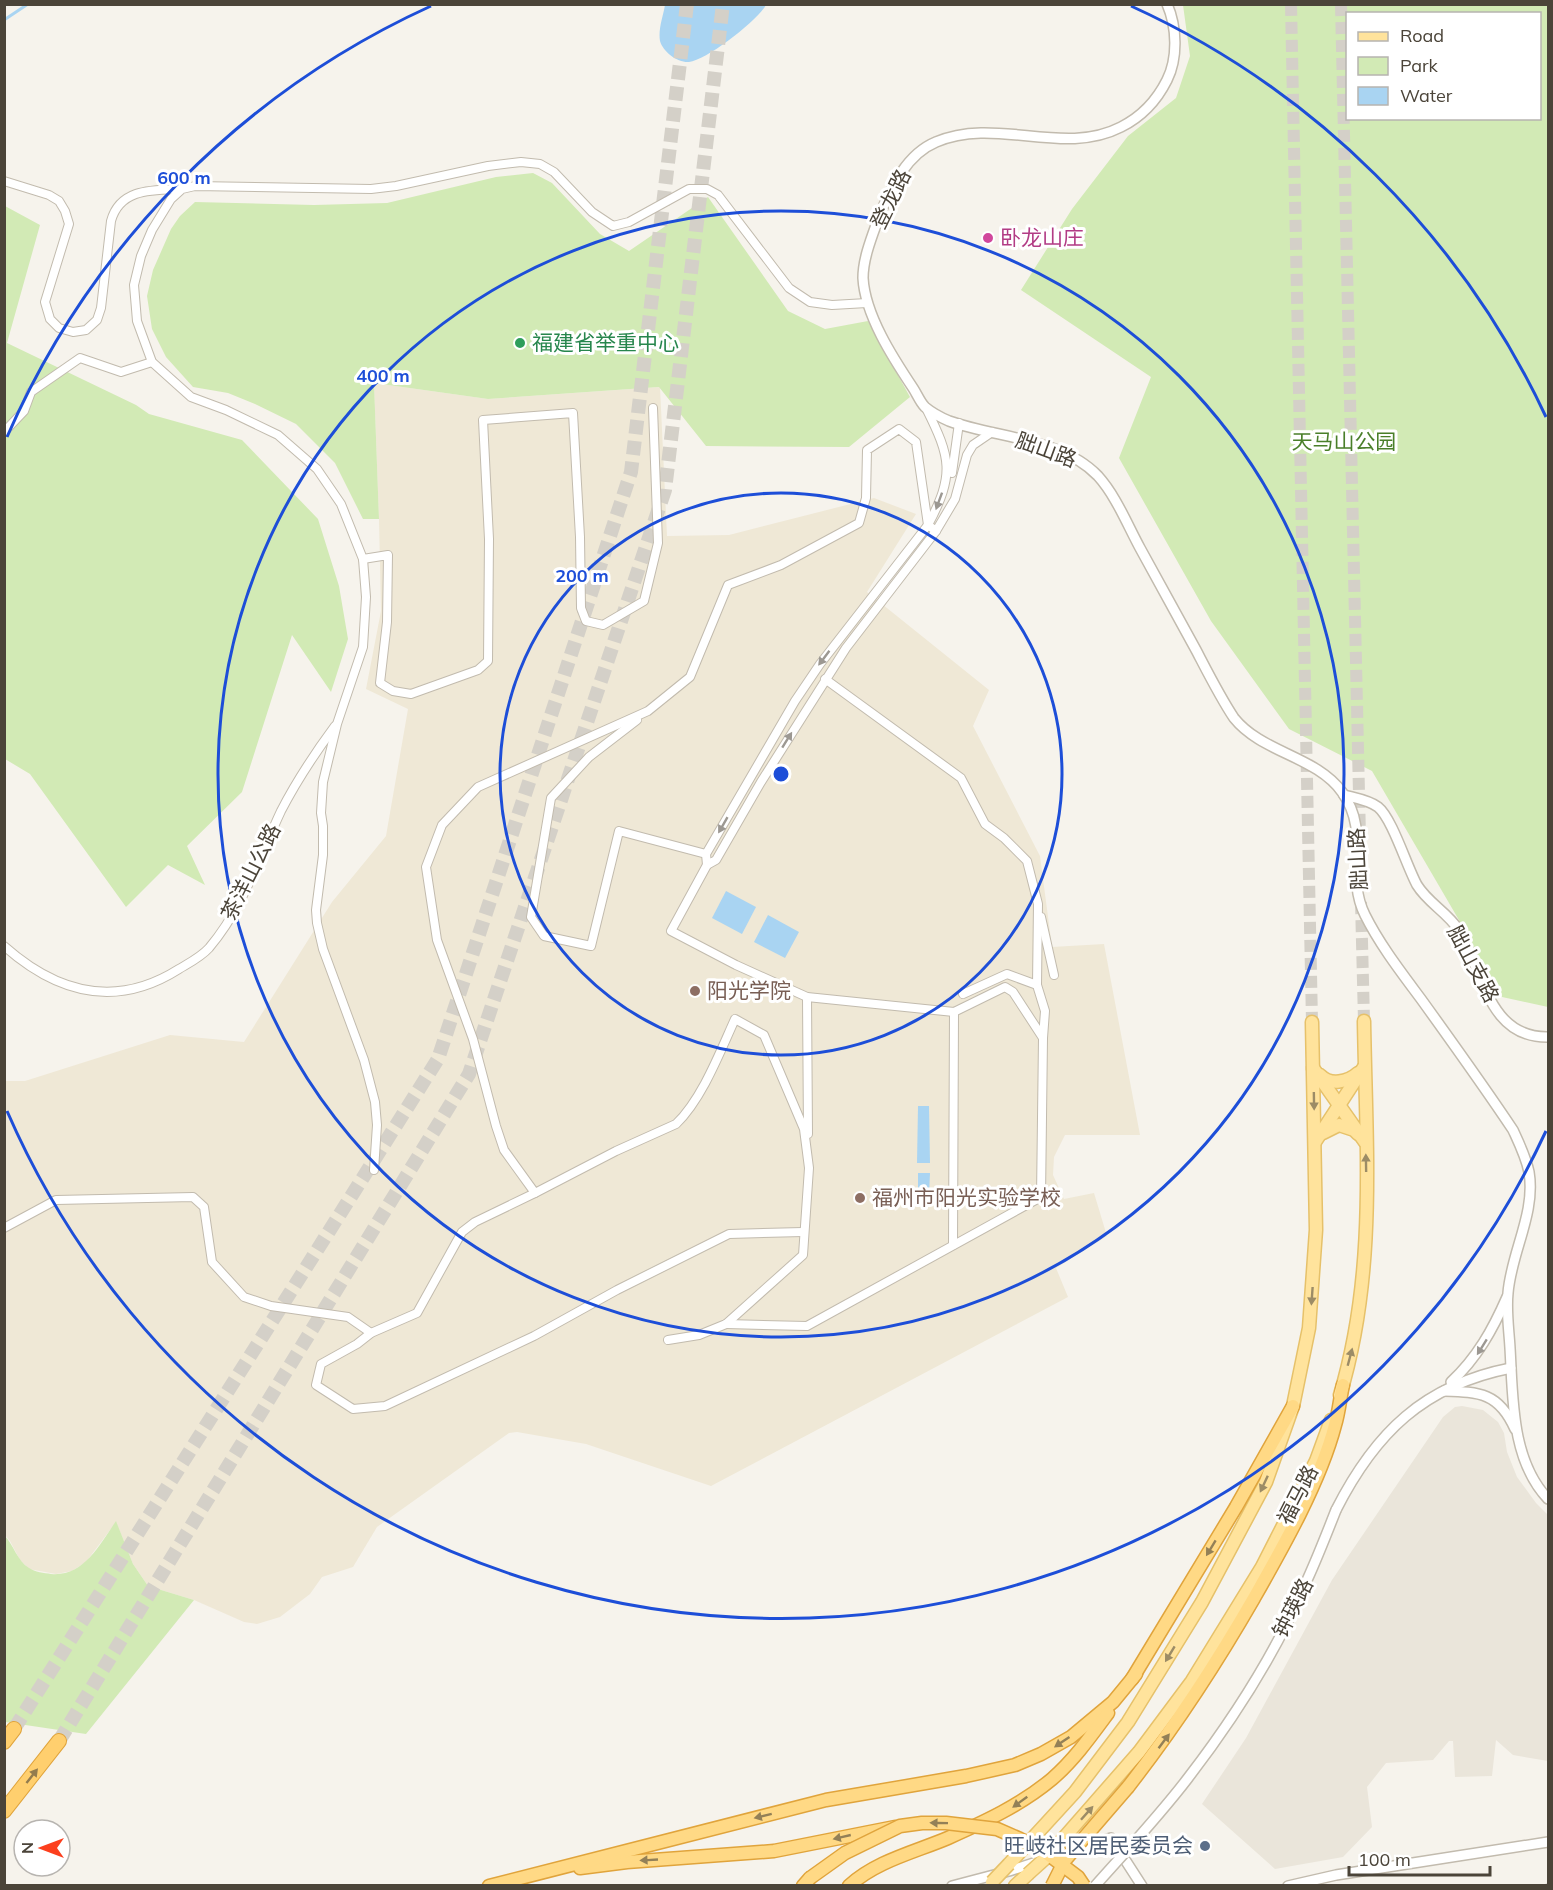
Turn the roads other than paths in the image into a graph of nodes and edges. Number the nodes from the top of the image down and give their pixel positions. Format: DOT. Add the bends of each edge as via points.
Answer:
graph roads {
  1 [pos="1167,4"];
  2 [pos="4,181"];
  3 [pos="182,189"];
  4 [pos="867,303"];
  5 [pos="152,362"];
  6 [pos="926,407"];
  7 [pos="653,408"];
  8 [pos="959,423"];
  9 [pos="992,431"];
  10 [pos="4,432"];
  11 [pos="950,473"];
  12 [pos="962,474"];
  13 [pos="928,525"];
  14 [pos="936,531"];
  15 [pos="363,560"];
  16 [pos="856,616"];
  17 [pos="865,624"];
  18 [pos="825,679"];
  19 [pos="790,709"];
  20 [pos="648,711"];
  21 [pos="802,714"];
  22 [pos="337,724"];
  23 [pos="1344,795"];
  24 [pos="706,854"];
  25 [pos="707,865"];
  26 [pos="1038,904"];
  27 [pos="4,946"];
  28 [pos="1054,975"];
  29 [pos="1036,984"];
  30 [pos="963,994"];
  31 [pos="807,997"];
  32 [pos="954,1012"];
  33 [pos="1364,1021"];
  34 [pos="1312,1022"];
  35 [pos="1548,1037"];
  36 [pos="1043,1038"];
  37 [pos="1364,1067"];
  38 [pos="1313,1068"];
  39 [pos="1339,1105"];
  40 [pos="1365,1142"];
  41 [pos="1315,1143"];
  42 [pos="809,1168"];
  43 [pos="374,1170"];
  44 [pos="535,1193"];
  45 [pos="4,1228"];
  46 [pos="803,1232"];
  47 [pos="953,1245"];
  48 [pos="1508,1294"];
  49 [pos="726,1324"];
  50 [pos="371,1333"];
  51 [pos="668,1340"];
  52 [pos="1511,1368"];
  53 [pos="1343,1385"];
  54 [pos="1442,1391"];
  55 [pos="1293,1406"];
  56 [pos="1518,1437"];
  57 [pos="1548,1499"];
  58 [pos="1136,1674"];
  59 [pos="14,1730"];
  60 [pos="4,1742"];
  61 [pos="59,1742"];
  62 [pos="4,1810"];
  63 [pos="900,1826"];
  64 [pos="1548,1842"];
  65 [pos="531,1876"];
  66 [pos="1083,1883"];
  67 [pos="990,1884"];
  68 [pos="489,1886"];
  69 [pos="803,1886"];
  70 [pos="849,1886"];
  71 [pos="952,1886"];
  72 [pos="1015,1886"];
  73 [pos="1052,1886"];
  74 [pos="1095,1886"];
  75 [pos="1142,1886"];
  76 [pos="1288,1886"];
  1 -- 4 [label="street, 登龙路" via="1175,35 1169,75 1147,108 1125,125 1089,139 973,132 943,139 913,157 886,200 869,247 863,269"];
  2 -- 3 [label="street" via="49,195 66,211 69,224 45,302 50,318 59,328 73,332 86,330 97,320 111,221 120,202 149,190"];
  3 -- 4 [label="street" via="371,189 521,162 540,164 554,172 592,212 613,226 629,222 690,189 707,189 718,195 789,288 810,302"];
  3 -- 5 [label="street" via="152,230 134,285 137,321"];
  4 -- 6 [label="street, 登龙路" via="891,353"];
  5 -- 10 [label="street" via="121,372 80,358 31,392 24,411"];
  5 -- 15 [label="street" via="191,397 278,435 317,469 341,504"];
  6 -- 8 [label="street, 登龙路"];
  6 -- 11 [label="street"];
  7 -- 15 [label="street" via="658,543 644,602 603,625 586,621 581,609 573,413 483,420 489,539 488,661 478,670 411,694 393,691 380,683 387,622 388,555"];
  8 -- 9 [label="street, 登龙路"];
  8 -- 11 [label="street"];
  9 -- 12 [label="street" via="973,445"];
  9 -- 23 [label="street, 胐山路" via="1070,455 1096,474 1240,727 1330,779"];
  11 -- 12 [label="street"];
  11 -- 13 [label="street, one-way"];
  12 -- 14 [label="street" via="955,498"];
  13 -- 14 [label="street"];
  13 -- 16 [label="street"];
  13 -- 20 [label="street" via="916,442 899,429 867,450 866,498 859,523 781,565 728,585 690,678"];
  14 -- 17 [label="street"];
  15 -- 22 [label="street" via="363,647"];
  16 -- 17 [label="street"];
  16 -- 19 [label="street, one-way"];
  17 -- 18 [label="street"];
  18 -- 21 [label="street"];
  18 -- 26 [label="street" via="961,778 985,824 1027,861"];
  19 -- 21 [label="street"];
  19 -- 24 [label="street, one-way"];
  20 -- 24 [label="street" via="589,757 551,798 531,917 544,936 591,946 619,831"];
  20 -- 44 [label="street" via="478,787 442,825 426,867 437,940 473,1039 504,1150"];
  25 -- 21 [label="street, one-way" via="716,860"];
  22 -- 27 [label="street, 茶洋山公路" via="282,810 242,901 208,949 189,963 169,976 122,992 82,990 26,966"];
  22 -- 43 [label="street" via="323,782 323,855 316,923 375,1102"];
  23 -- 35 [label="street, 胐山支路" via="1380,808 1418,886 1457,927 1486,993 1501,1016 1513,1028"];
  23 -- 48 [label="street, 胐山路" via="1356,818 1357,883 1364,913 1513,1130 1525,1158 1530,1197"];
  24 -- 25 [label="street"];
  25 -- 31 [label="street" via="671,931"];
  26 -- 28 [label="street"];
  26 -- 29 [label="street"];
  29 -- 30 [label="street" via="1007,974"];
  29 -- 36 [label="street" via="1045,1011"];
  31 -- 32 [label="street"];
  31 -- 42 [label="street"];
  32 -- 36 [label="street" via="1005,987 1013,992"];
  32 -- 47 [label="street"];
  33 -- 37 [label="main road, 福马路"];
  34 -- 38 [label="main road, 福马路"];
  36 -- 47 [label="street" via="1041,1197"];
  37 -- 38 [label="main road" via="1352,1079 1338,1082 1324,1079"];
  37 -- 39 [label="main road"];
  37 -- 40 [label="main road, 福马路"];
  38 -- 39 [label="main road"];
  38 -- 41 [label="main road, 福马路, one-way"];
  39 -- 40 [label="main road"];
  39 -- 41 [label="main road"];
  40 -- 41 [label="main road" via="1354,1130 1339,1125 1325,1131"];
  53 -- 40 [label="main road, 福马路, one-way" via="1355,1338 1365,1264"];
  41 -- 55 [label="main road, 福马路, one-way" via="1316,1230 1310,1328"];
  42 -- 44 [label="street" via="804,1129 764,1035 735,1019 697,1097 676,1124"];
  42 -- 46 [label="street"];
  44 -- 50 [label="street" via="475,1221 462,1232 417,1313"];
  45 -- 50 [label="street" via="56,1200 193,1197 204,1207 212,1262 244,1297 271,1306 348,1317"];
  46 -- 49 [label="street" via="803,1256"];
  46 -- 50 [label="street" via="729,1234 534,1336 396,1401 353,1409 316,1385 321,1364"];
  47 -- 49 [label="street" via="807,1326"];
  48 -- 52 [label="street, 胐山路"];
  48 -- 54 [label="street, one-way" via="1480,1350"];
  49 -- 51 [label="street" via="699,1335"];
  52 -- 54 [label="street, 钟瑛路" via="1468,1378"];
  52 -- 56 [label="street, 胐山路"];
  72 -- 53 [label="main road, 福马路, one-way, bridge" via="1048,1856 1139,1752 1192,1681 1262,1567 1316,1461"];
  73 -- 53 [label="highway, one-way, bridge" via="1065,1860 1165,1739 1219,1660 1280,1554 1320,1466 1335,1425"];
  54 -- 56 [label="street" via="1488,1396 1504,1410"];
  54 -- 74 [label="street, 钟瑛路, bridge" via="1404,1418 1364,1461 1336,1510 1308,1580 1238,1707 1159,1815"];
  55 -- 58 [label="highway, one-way"];
  55 -- 67 [label="main road, 福马路, one-way, bridge" via="1266,1482 1202,1602 1128,1722 1075,1792"];
  56 -- 57 [label="street" via="1528,1470"];
  58 -- 65 [label="highway, one-way" via="1113,1702 1054,1748 1015,1765 826,1800"];
  58 -- 70 [label="highway, one-way" via="1079,1751 1052,1779 1011,1808 875,1869"];
  59 -- 60 [label="highway"];
  62 -- 61 [label="highway, one-way"];
  63 -- 65 [label="highway, one-way, bridge" via="774,1851 627,1862"];
  66 -- 63 [label="highway, one-way, bridge" via="1041,1850 996,1830 946,1823"];
  63 -- 69 [label="highway, bridge" via="845,1853"];
  64 -- 76 [label="street"];
  65 -- 68 [label="highway"];
  71 -- 75 [label="street" via="1111,1838"];
}
